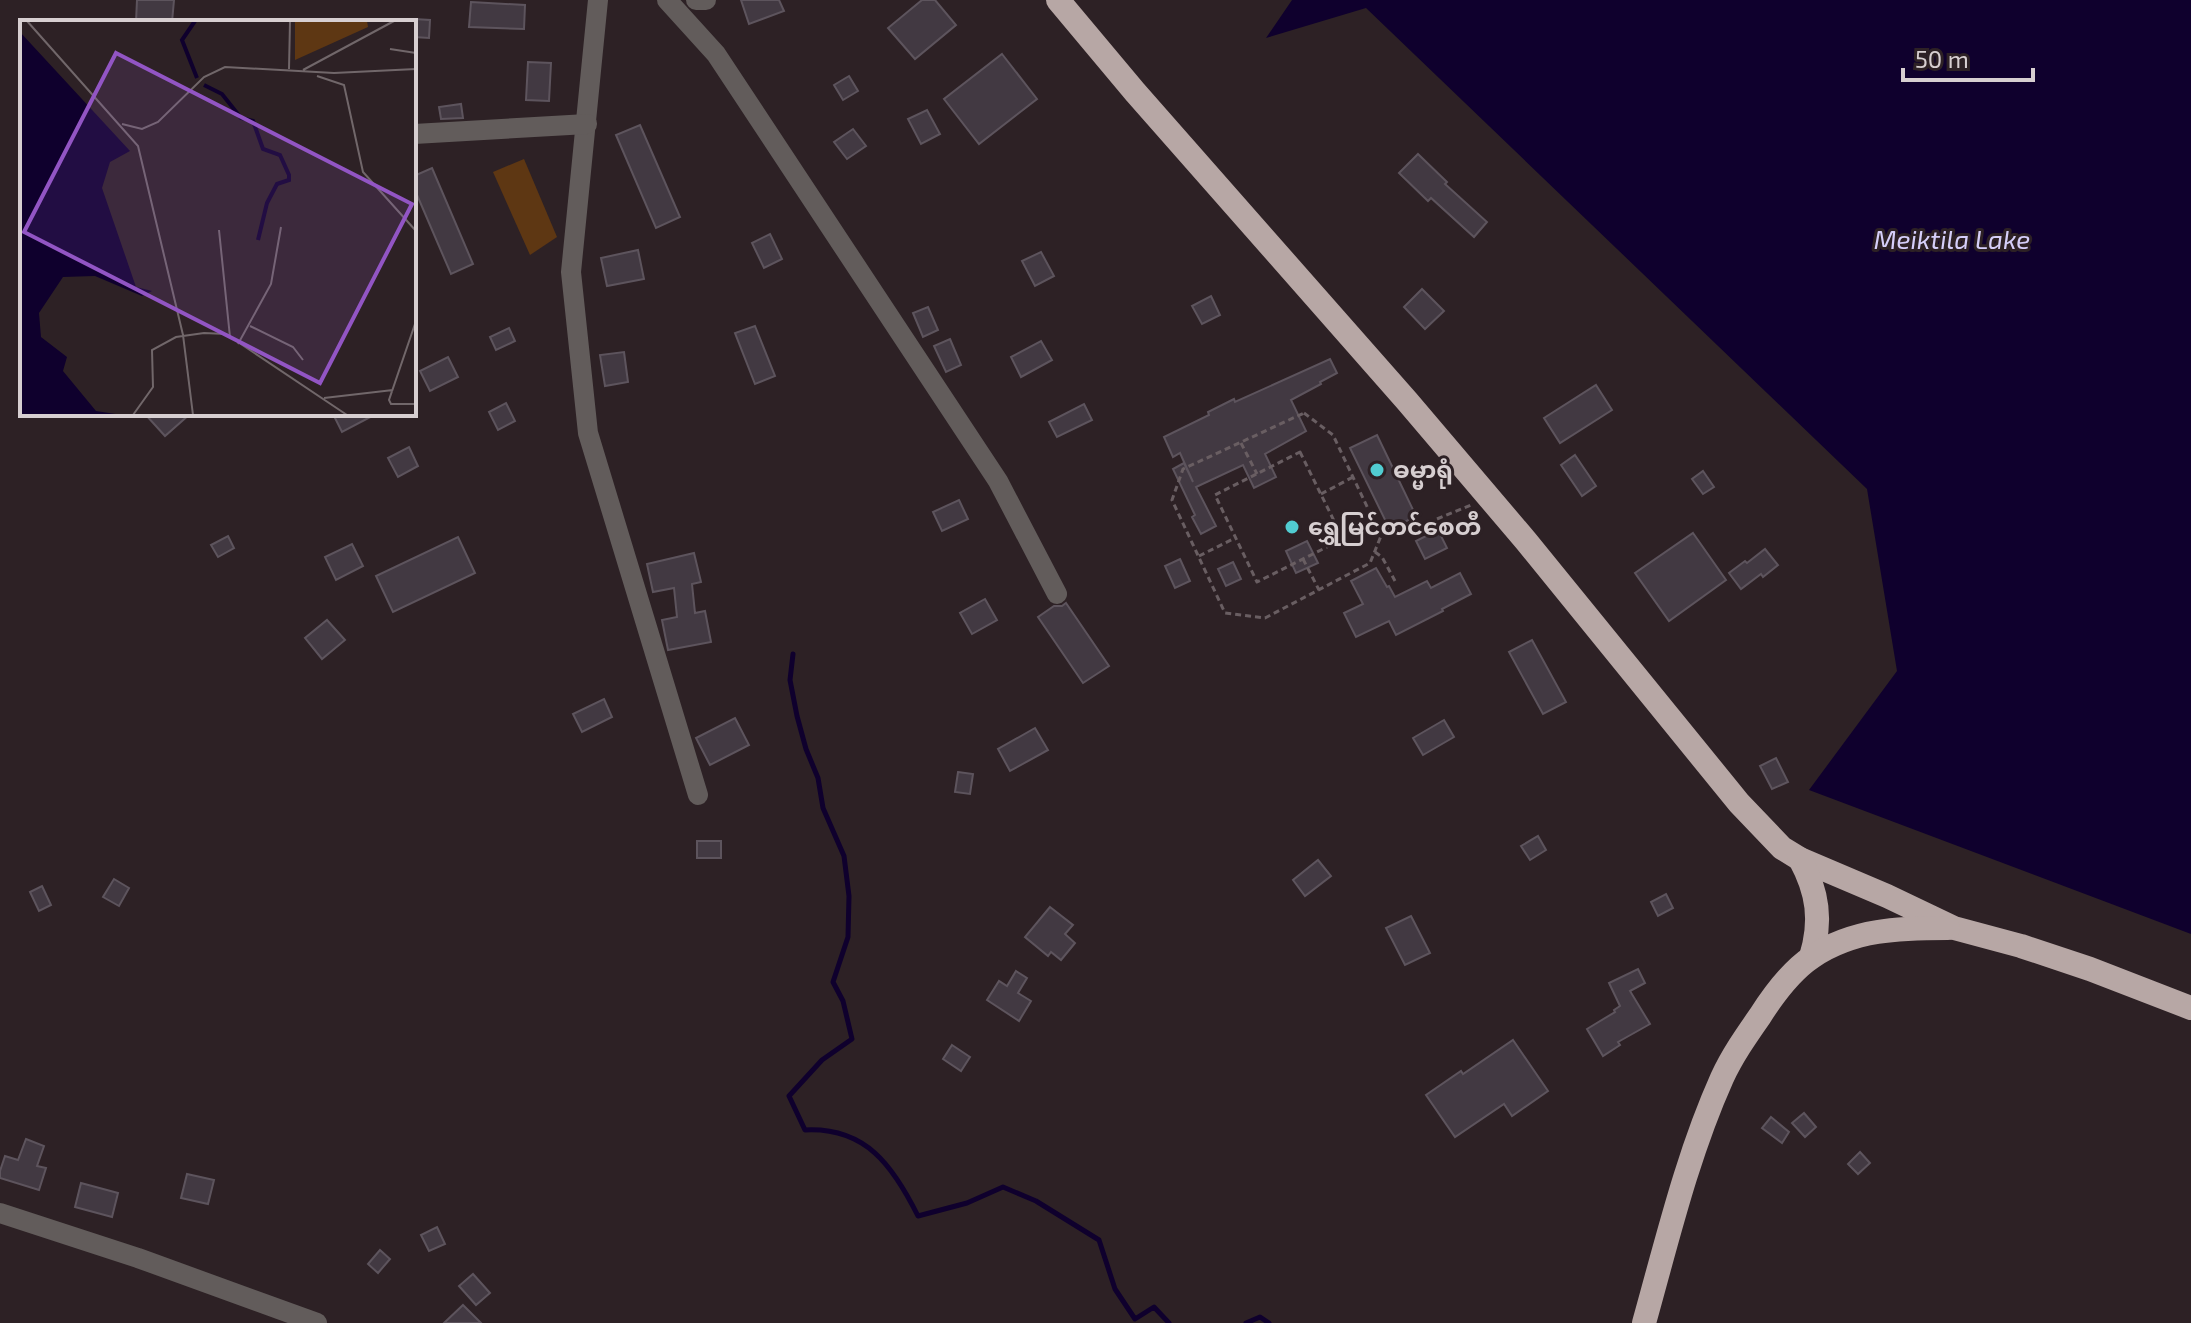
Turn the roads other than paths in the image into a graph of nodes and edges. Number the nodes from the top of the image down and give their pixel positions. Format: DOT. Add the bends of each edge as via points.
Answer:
graph roads {
  1 [pos="598,0"];
  2 [pos="667,0"];
  3 [pos="696,0"];
  4 [pos="706,0"];
  5 [pos="1058,0"];
  6 [pos="587,124"];
  7 [pos="416,134"];
  8 [pos="1057,594"];
  9 [pos="698,795"];
  10 [pos="1800,859"];
  11 [pos="1954,928"];
  12 [pos="1811,957"];
  13 [pos="2191,1008"];
  14 [pos="0,1213"];
  15 [pos="317,1323"];
  16 [pos="1644,1323"];
  1 -- 6 [label="street"];
  2 -- 8 [label="street" via="716,54 998,481"];
  3 -- 4 [label="street"];
  5 -- 10 [label="highway" via="1489,497 1739,803 1782,848"];
  6 -- 7 [label="street"];
  6 -- 9 [label="street" via="571,272 588,433"];
  10 -- 11 [label="highway"];
  10 -- 12 [label="highway" via="1818,907"];
  11 -- 12 [label="highway" via="1879,931"];
  11 -- 13 [label="highway" via="2090,969"];
  12 -- 16 [label="highway" via="1770,1001 1722,1077"];
  14 -- 15 [label="street"];
}
